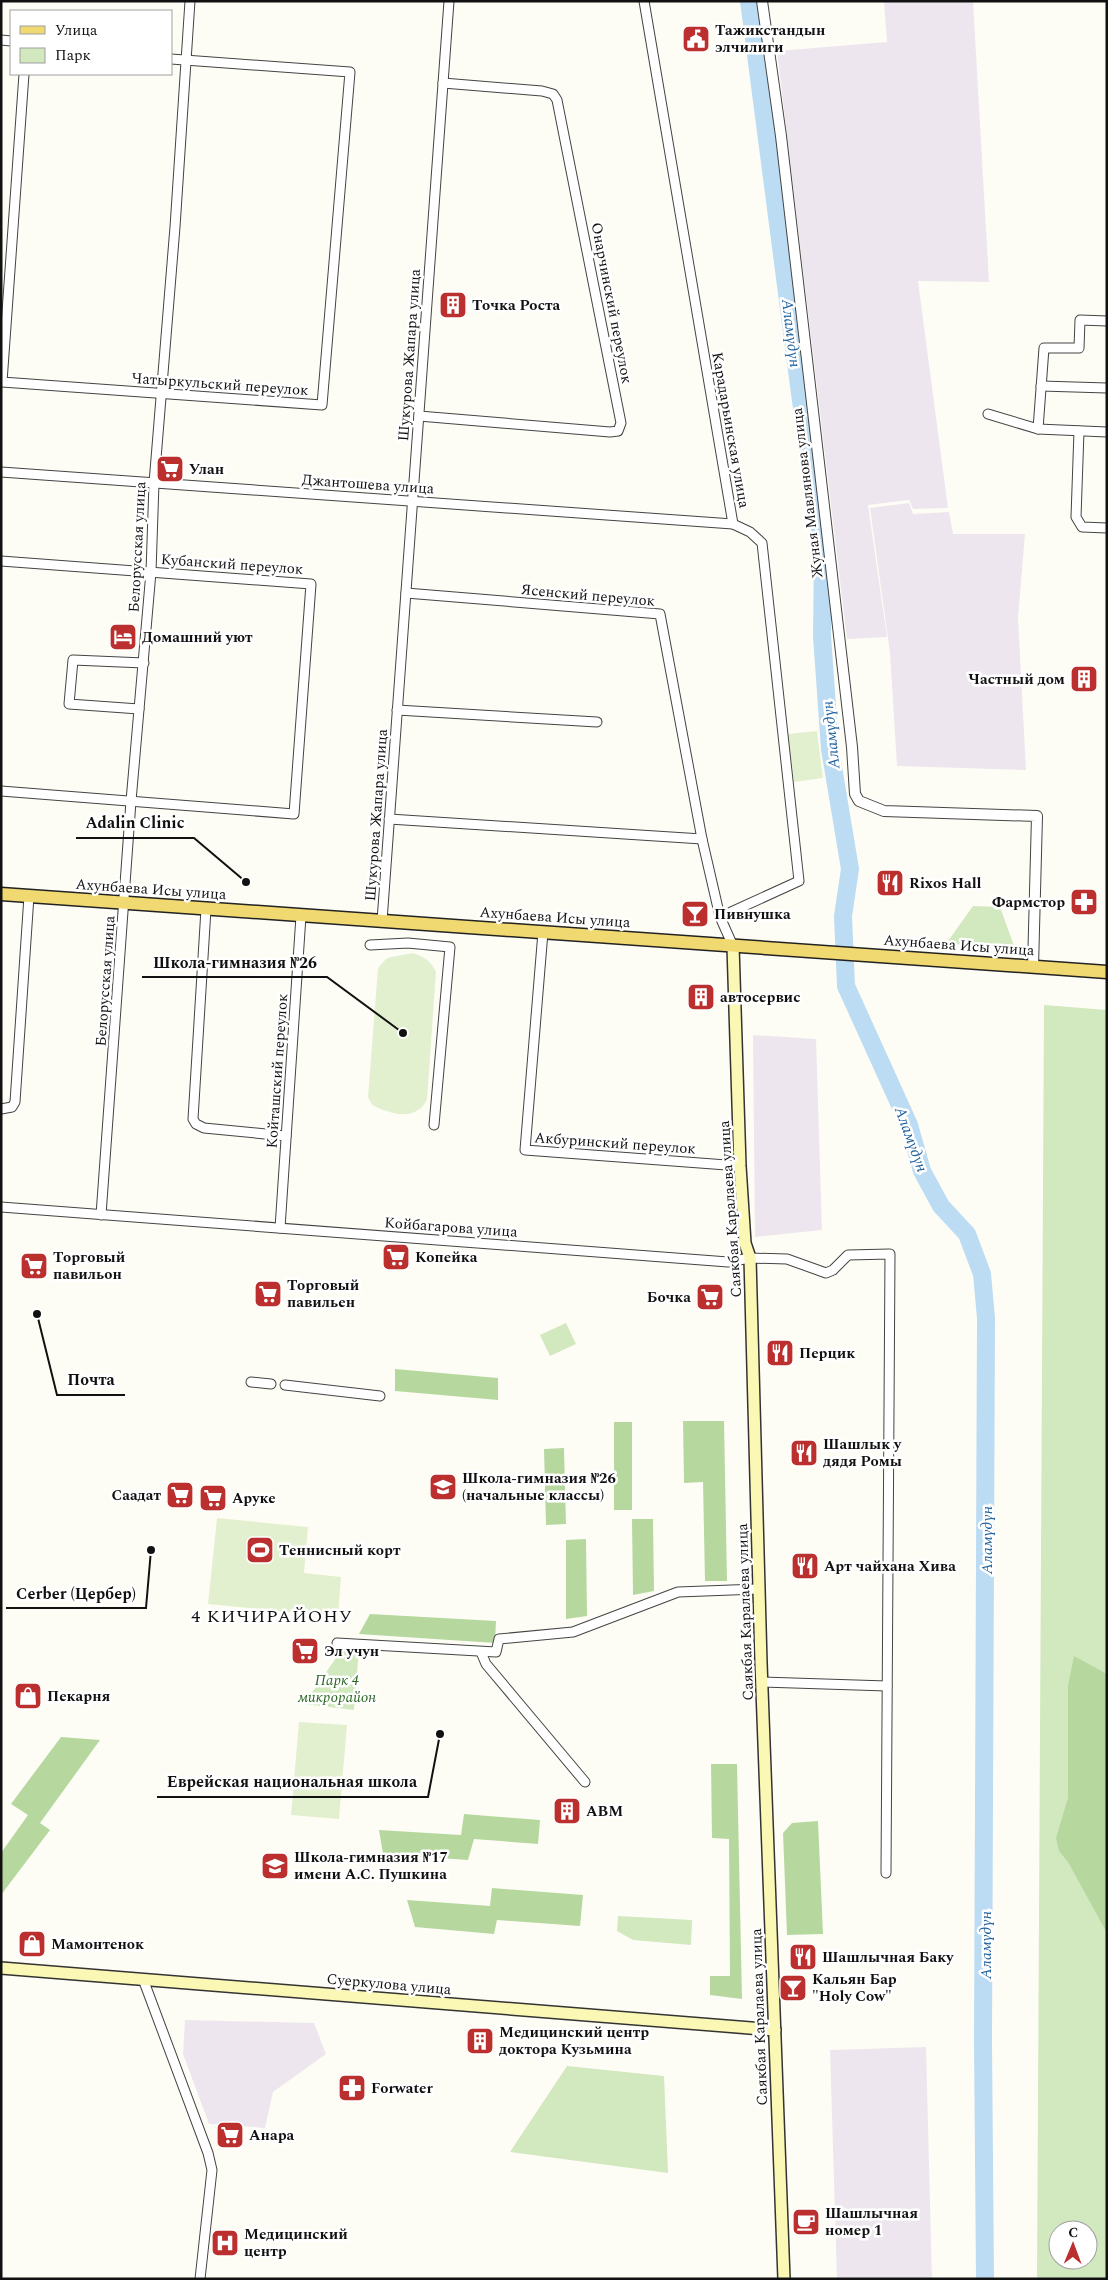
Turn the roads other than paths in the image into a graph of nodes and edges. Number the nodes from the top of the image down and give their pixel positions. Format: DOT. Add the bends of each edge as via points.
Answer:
graph roads {
  1 [pos="190,1"];
  2 [pos="449,1"];
  3 [pos="644,1"];
  4 [pos="762,1"];
  5 [pos="172,59"];
  6 [pos="187,60"];
  7 [pos="24,75"];
  8 [pos="443,83"];
  9 [pos="1107,321"];
  10 [pos="1041,386"];
  11 [pos="1107,388"];
  12 [pos="161,394"];
  13 [pos="988,414"];
  14 [pos="419,416"];
  15 [pos="1038,429"];
  16 [pos="1078,431"];
  17 [pos="1107,432"];
  18 [pos="1,472"];
  19 [pos="154,483"];
  20 [pos="412,502"];
  21 [pos="733,524"];
  22 [pos="1107,528"];
  23 [pos="1,561"];
  24 [pos="151,572"];
  25 [pos="406,593"];
  26 [pos="144,663"];
  27 [pos="139,709"];
  28 [pos="397,710"];
  29 [pos="597,722"];
  30 [pos="1,791"];
  31 [pos="131,801"];
  32 [pos="389,819"];
  33 [pos="702,839"];
  34 [pos="1,894"];
  35 [pos="30,896"];
  36 [pos="124,903"];
  37 [pos="206,909"];
  38 [pos="302,916"];
  39 [pos="720,917"];
  40 [pos="382,921"];
  41 [pos="543,932"];
  42 [pos="370,945"];
  43 [pos="733,946"];
  44 [pos="1034,966"];
  45 [pos="1107,972"];
  46 [pos="1,1110"];
  47 [pos="434,1125"];
  48 [pos="286,1136"];
  49 [pos="740,1166"];
  50 [pos="1,1207"];
  51 [pos="101,1215"];
  52 [pos="280,1228"];
  53 [pos="750,1258"];
  54 [pos="251,1382"];
  55 [pos="271,1384"];
  56 [pos="285,1386"];
  57 [pos="380,1396"];
  58 [pos="758,1589"];
  59 [pos="337,1644"];
  60 [pos="481,1652"];
  61 [pos="762,1682"];
  62 [pos="887,1686"];
  63 [pos="584,1782"];
  64 [pos="886,1873"];
  65 [pos="1,1968"];
  66 [pos="143,1980"];
  67 [pos="775,2030"];
  68 [pos="200,2279"];
  69 [pos="784,2279"];
  1 -- 6 [label="street, Белорусская улица"];
  2 -- 8 [label="street, Шукурова Жапара улица"];
  3 -- 21 [label="street, Карадарьинская улица"];
  4 -- 44 [label="street, Жуная Мавлянова улица" via="781,136 855,794 858,801 884,811 1037,816"];
  5 -- 6 [label="street, Чатыркульский переулок"];
  6 -- 12 [label="street, Белорусская улица"];
  6 -- 12 [label="street, Чатыркульский переулок" via="350,72 322,405"];
  7 -- 12 [label="street, Чатыркульский переулок" via="2,382"];
  8 -- 14 [label="street, Шукурова Жапара улица"];
  8 -- 14 [label="street, Онарчинский переулок" via="553,94 621,423 618,431 610,432"];
  9 -- 10 [label="street" via="1080,320 1079,348 1044,348"];
  10 -- 11 [label="street"];
  10 -- 15 [label="street"];
  12 -- 19 [label="street, Белорусская улица"];
  13 -- 15 [label="street"];
  14 -- 20 [label="street, Шукурова Жапара улица"];
  15 -- 16 [label="street"];
  16 -- 17 [label="street"];
  16 -- 22 [label="street" via="1076,517 1082,526"];
  18 -- 19 [label="street, Джантошева улица"];
  19 -- 20 [label="street, Джантошева улица"];
  19 -- 24 [label="street, Белорусская улица"];
  20 -- 21 [label="street, Джантошева улица"];
  20 -- 25 [label="street, Шукурова Жапара улица"];
  21 -- 39 [label="street, Карадарьинская улица" via="750,532 762,543 799,881"];
  23 -- 24 [label="street, Кубанский переулок"];
  24 -- 26 [label="street, Белорусская улица"];
  24 -- 31 [label="street, Кубанский переулок" via="311,584 294,814"];
  25 -- 28 [label="street, Шукурова Жапара улица"];
  25 -- 33 [label="street, Ясенский переулок" via="660,614"];
  26 -- 27 [label="street, Белорусская улица"];
  26 -- 27 [label="street" via="73,660 69,704"];
  27 -- 31 [label="street, Белорусская улица"];
  28 -- 29 [label="street, Шукурова Жапара улица"];
  28 -- 32 [label="street, Шукурова Жапара улица"];
  30 -- 31 [label="street"];
  31 -- 36 [label="street, Белорусская улица"];
  32 -- 33 [label="street"];
  32 -- 40 [label="street, Шукурова Жапара улица"];
  33 -- 39 [label="street, Ясенский переулок"];
  34 -- 35 [label="main road, Ахунбаева Исы улица"];
  35 -- 36 [label="main road, Ахунбаева Исы улица"];
  35 -- 46 [label="street" via="15,1102 12,1108"];
  36 -- 37 [label="main road, Ахунбаева Исы улица"];
  36 -- 51 [label="street, Белорусская улица"];
  37 -- 38 [label="main road, Ахунбаева Исы улица"];
  37 -- 48 [label="street" via="193,1119 204,1128"];
  38 -- 40 [label="main road, Ахунбаева Исы улица"];
  38 -- 48 [label="street, Койташский переулок"];
  39 -- 43 [label="street"];
  40 -- 41 [label="main road, Ахунбаева Исы улица"];
  41 -- 43 [label="main road, Ахунбаева Исы улица"];
  41 -- 49 [label="street, Акбуринский переулок" via="525,1150"];
  42 -- 47 [label="street" via="408,943 450,948"];
  43 -- 44 [label="main road, Ахунбаева Исы улица"];
  43 -- 49 [label="main road, Саякбая Каралаева улица"];
  44 -- 45 [label="main road, Ахунбаева Исы улица"];
  48 -- 52 [label="street, Койташский переулок"];
  49 -- 53 [label="main road, Саякбая Каралаева улица" via="745,1243"];
  50 -- 51 [label="street, Койбагарова улица"];
  51 -- 52 [label="street, Койбагарова улица"];
  52 -- 53 [label="street, Койбагарова улица" via="728,1262"];
  53 -- 58 [label="main road, Саякбая Каралаева улица"];
  53 -- 62 [label="street, Койбагарова улица" via="787,1258 826,1273 848,1255 890,1254"];
  54 -- 55 [label="street"];
  56 -- 57 [label="street"];
  58 -- 60 [label="street" via="678,1592 573,1632 499,1639 496,1652"];
  58 -- 61 [label="main road, Саякбая Каралаева улица"];
  59 -- 60 [label="street"];
  60 -- 63 [label="street" via="486,1664"];
  61 -- 62 [label="street"];
  61 -- 67 [label="main road, Саякбая Каралаева улица"];
  62 -- 64 [label="street"];
  65 -- 66 [label="main road, Суеркулова улица"];
  66 -- 67 [label="main road, Суеркулова улица"];
  66 -- 68 [label="street" via="212,2170"];
  67 -- 69 [label="main road, Саякбая Каралаева улица"];
}
